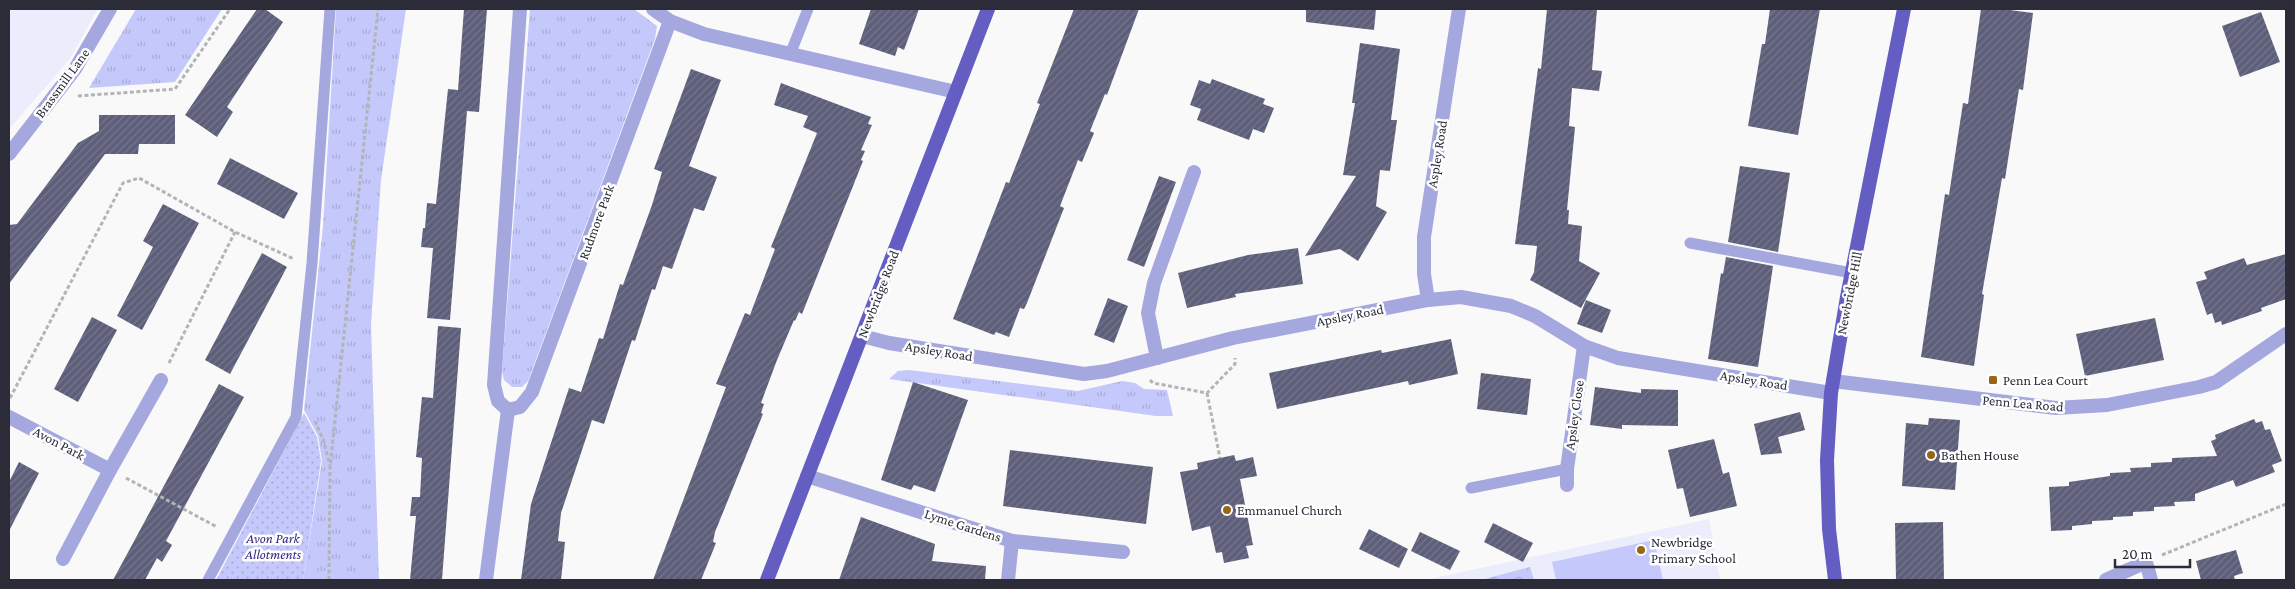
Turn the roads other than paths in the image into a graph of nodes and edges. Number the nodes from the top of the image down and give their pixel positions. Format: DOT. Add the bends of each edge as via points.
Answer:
graph roads {
  1 [pos="110,9"];
  2 [pos="330,9"];
  3 [pos="520,9"];
  4 [pos="653,9"];
  5 [pos="808,9"];
  6 [pos="988,9"];
  7 [pos="1459,9"];
  8 [pos="1904,9"];
  9 [pos="670,22"];
  10 [pos="791,52"];
  11 [pos="956,92"];
  12 [pos="9,154"];
  13 [pos="1194,172"];
  14 [pos="1690,244"];
  15 [pos="1852,273"];
  16 [pos="1428,300"];
  17 [pos="2286,334"];
  18 [pos="862,336"];
  19 [pos="1584,346"];
  20 [pos="1157,358"];
  21 [pos="161,380"];
  22 [pos="1832,387"];
  23 [pos="508,410"];
  24 [pos="9,417"];
  25 [pos="1566,469"];
  26 [pos="110,470"];
  27 [pos="807,476"];
  28 [pos="1567,485"];
  29 [pos="1471,488"];
  30 [pos="1012,541"];
  31 [pos="1123,552"];
  32 [pos="63,559"];
  33 [pos="208,580"];
  34 [pos="486,580"];
  35 [pos="768,580"];
  36 [pos="1008,580"];
  37 [pos="1836,580"];
  38 [pos="2106,580"];
  39 [pos="2151,580"];
  1 -- 12 [label="street, Brassmill Lane" via="75,69"];
  2 -- 33 [label="lane" via="312,263 296,417"];
  3 -- 23 [label="street" via="494,385 498,401"];
  4 -- 9 [label="street"];
  5 -- 10 [label="lane"];
  6 -- 11 [label="main road, Newbridge Road"];
  7 -- 16 [label="street, Aspley Road" via="1424,237"];
  8 -- 15 [label="main road, Newbridge Hill"];
  9 -- 10 [label="street" via="704,34"];
  9 -- 23 [label="street, Rudmore Park" via="532,392 520,407"];
  10 -- 11 [label="street"];
  11 -- 18 [label="main road, Newbridge Road"];
  13 -- 20 [label="street" via="1154,283 1148,313"];
  14 -- 15 [label="lane"];
  15 -- 22 [label="main road, Newbridge Hill"];
  16 -- 19 [label="street, Apsley Road" via="1462,297 1511,306 1535,316"];
  16 -- 20 [label="street, Apsley Road" via="1233,338"];
  17 -- 22 [label="street, Penn Lea Road" via="2216,382 2107,405 2056,408"];
  18 -- 20 [label="street, Apsley Road" via="1084,374"];
  18 -- 27 [label="main road, Newbridge Road"];
  19 -- 22 [label="street, Apsley Road" via="1618,358"];
  19 -- 25 [label="street, Apsley Close"];
  21 -- 26 [label="street"];
  22 -- 37 [label="main road, Newbridge Hill" via="1827,460 1829,529"];
  23 -- 34 [label="street"];
  24 -- 26 [label="street, Avon Park"];
  25 -- 28 [label="street, Apsley Close"];
  25 -- 29 [label="lane"];
  26 -- 32 [label="street"];
  27 -- 30 [label="street, Lyme Gardens"];
  27 -- 35 [label="main road, Newbridge Road"];
  30 -- 31 [label="street, Lyme Gardens"];
  30 -- 36 [label="street"];
  38 -- 39 [label="street" via="2146,562"];
}
